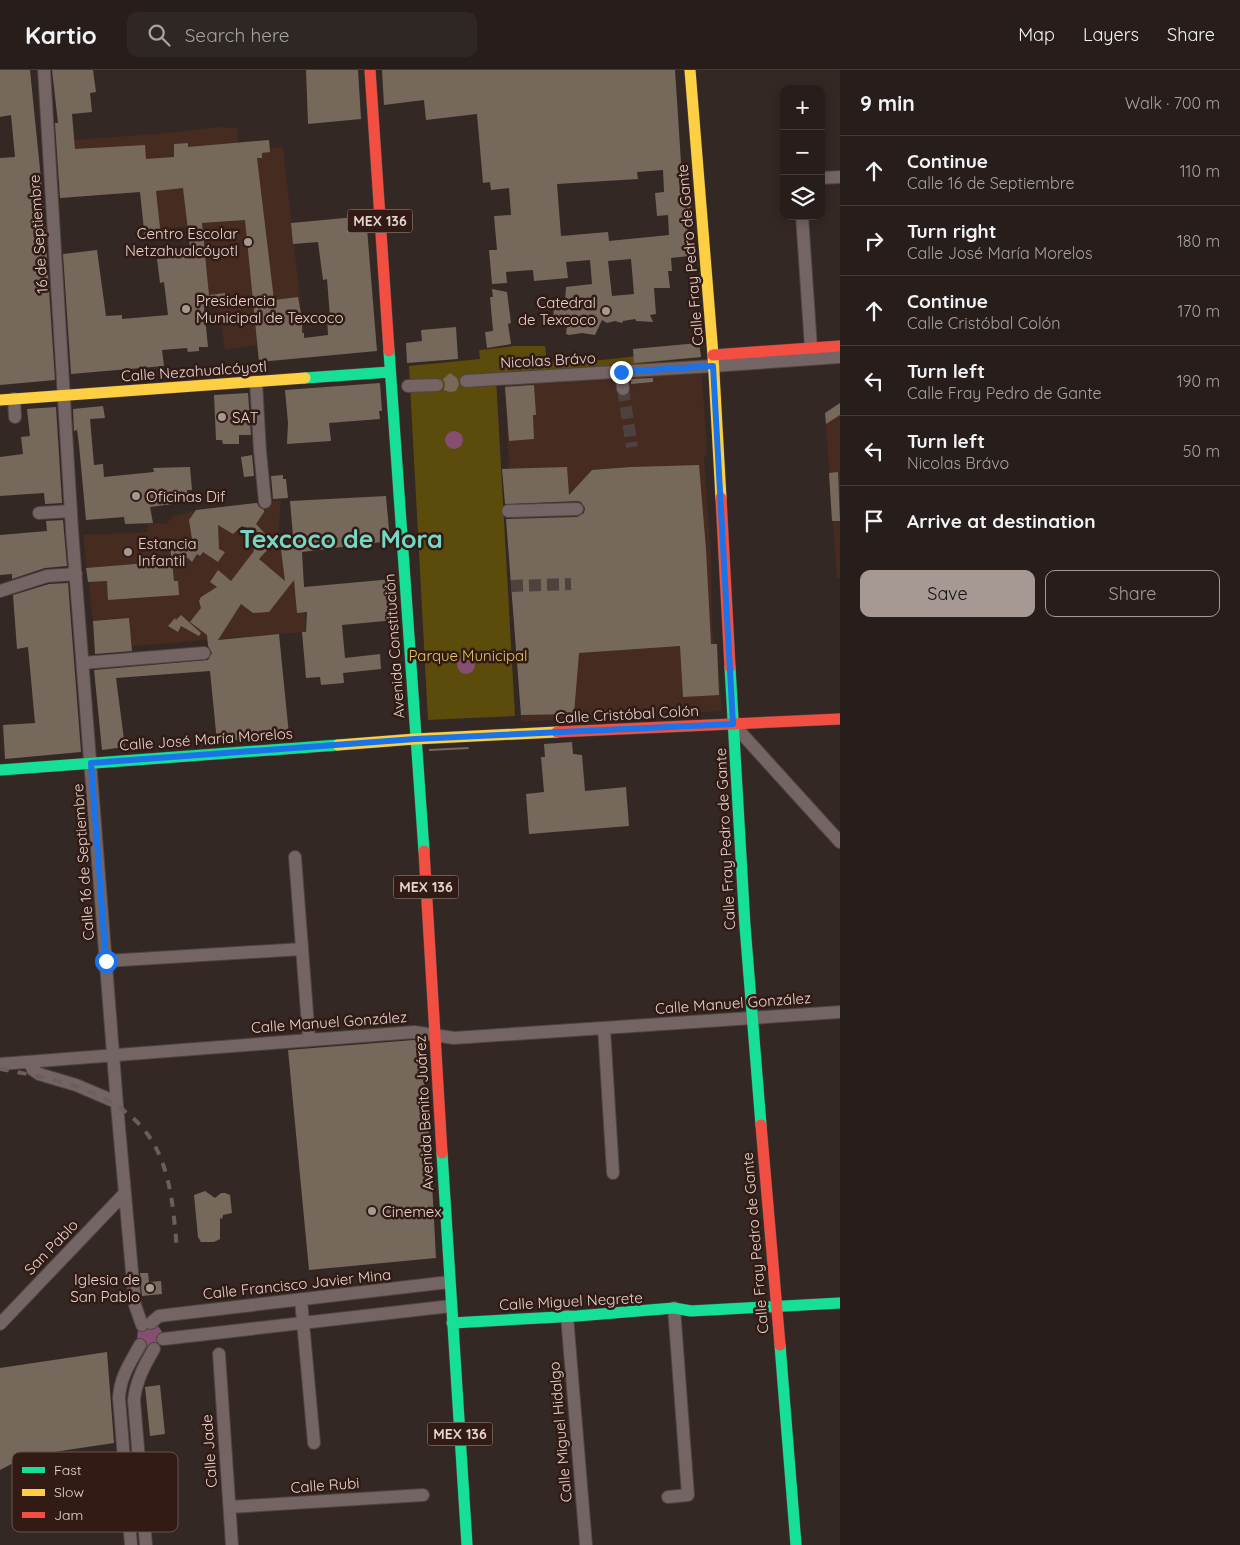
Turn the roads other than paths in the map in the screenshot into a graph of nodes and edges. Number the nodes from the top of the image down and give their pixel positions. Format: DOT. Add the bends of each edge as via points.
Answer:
graph roads {
  1 [pos="44,70"];
  2 [pos="370,70"];
  3 [pos="690,70"];
  4 [pos="840,177"];
  5 [pos="825,178"];
  6 [pos="802,220"];
  7 [pos="840,346"];
  8 [pos="811,348"];
  9 [pos="840,357"];
  10 [pos="713,361"];
  11 [pos="390,372"];
  12 [pos="621,372"];
  13 [pos="466,381"];
  14 [pos="256,382"];
  15 [pos="437,385"];
  16 [pos="408,386"];
  17 [pos="623,389"];
  18 [pos="64,396"];
  19 [pos="14,399"];
  20 [pos="0,400"];
  21 [pos="15,417"];
  22 [pos="265,502"];
  23 [pos="576,509"];
  24 [pos="71,510"];
  25 [pos="508,511"];
  26 [pos="39,513"];
  27 [pos="76,574"];
  28 [pos="0,591"];
  29 [pos="204,653"];
  30 [pos="83,663"];
  31 [pos="840,719"];
  32 [pos="733,724"];
  33 [pos="415,739"];
  34 [pos="91,763"];
  35 [pos="0,770"];
  36 [pos="840,842"];
  37 [pos="295,857"];
  38 [pos="302,949"];
  39 [pos="106,961"];
  40 [pos="840,1012"];
  41 [pos="752,1017"];
  42 [pos="604,1028"];
  43 [pos="435,1036"];
  44 [pos="309,1039"];
  45 [pos="113,1055"];
  46 [pos="30,1062"];
  47 [pos="0,1064"];
  48 [pos="116,1102"];
  49 [pos="613,1173"];
  50 [pos="125,1193"];
  51 [pos="449,1282"];
  52 [pos="401,1288"];
  53 [pos="301,1300"];
  54 [pos="840,1303"];
  55 [pos="451,1306"];
  56 [pos="776,1308"];
  57 [pos="206,1310"];
  58 [pos="404,1311"];
  59 [pos="675,1313"];
  60 [pos="568,1321"];
  61 [pos="302,1322"];
  62 [pos="0,1324"];
  63 [pos="147,1324"];
  64 [pos="452,1327"];
  65 [pos="208,1333"];
  66 [pos="163,1339"];
  67 [pos="140,1345"];
  68 [pos="154,1349"];
  69 [pos="219,1354"];
  70 [pos="314,1443"];
  71 [pos="123,1452"];
  72 [pos="138,1452"];
  73 [pos="423,1495"];
  74 [pos="668,1497"];
  75 [pos="230,1507"];
  76 [pos="130,1532"];
  77 [pos="145,1532"];
  78 [pos="131,1545"];
  79 [pos="146,1545"];
  80 [pos="232,1545"];
  81 [pos="467,1545"];
  82 [pos="586,1545"];
  83 [pos="796,1545"];
  1 -- 18 [label="street, 16 de Septiembre"];
  2 -- 11 [label="main road, MEX 136"];
  3 -- 10 [label="main road, Calle Fray Pedro de Gante"];
  4 -- 5 [label="street"];
  6 -- 8 [label="street"];
  7 -- 8 [label="main road, Nicolas Brávo"];
  8 -- 10 [label="main road, Nicolas Brávo"];
  9 -- 10 [label="street, Nicolas Brávo"];
  10 -- 12 [label="street, Nicolas Brávo"];
  10 -- 32 [label="main road, Calle Fray Pedro de Gante"];
  11 -- 14 [label="main road, Calle Nezahualcóyotl"];
  11 -- 33 [label="main road, Avenida Constitución / MEX 136"];
  12 -- 13 [label="street, Nicolas Brávo"];
  12 -- 17 [label="street"];
  14 -- 18 [label="main road, Calle Nezahualcóyotl"];
  14 -- 22 [label="street"];
  15 -- 16 [label="street"];
  18 -- 19 [label="main road, Calle Nezahualcóyotl"];
  18 -- 24 [label="street, Calle 16 de Septiembre"];
  19 -- 20 [label="main road, Calle Nezahualcóyotl"];
  19 -- 21 [label="street"];
  23 -- 25 [label="street"];
  24 -- 26 [label="street"];
  24 -- 27 [label="street, Calle 16 de Septiembre"];
  27 -- 28 [label="street" via="47,576"];
  27 -- 30 [label="street, Calle 16 de Septiembre"];
  29 -- 30 [label="street"];
  30 -- 34 [label="street, Calle 16 de Septiembre"];
  31 -- 32 [label="main road, Calle Cristóbal Colón"];
  32 -- 33 [label="main road, Calle Cristóbal Colón"];
  32 -- 36 [label="street"];
  32 -- 41 [label="main road, Calle Fray Pedro de Gante"];
  33 -- 34 [label="main road, Calle José María Morelos"];
  33 -- 43 [label="main road, Avenida Benito Juárez / MEX 136"];
  34 -- 35 [label="main road, Calle José María Morelos"];
  34 -- 39 [label="street, Calle 16 de Septiembre"];
  37 -- 38 [label="street"];
  38 -- 39 [label="street"];
  38 -- 44 [label="street"];
  39 -- 45 [label="street, Calle 16 de Septiembre"];
  40 -- 41 [label="street, Calle Manuel González"];
  41 -- 42 [label="street, Calle Manuel González"];
  41 -- 56 [label="main road, Calle Fray Pedro de Gante"];
  42 -- 43 [label="street, Calle Manuel González" via="454,1038"];
  42 -- 49 [label="street"];
  43 -- 44 [label="street, Calle Manuel González" via="414,1032"];
  43 -- 51 [label="main road, Avenida Benito Juárez / MEX 136"];
  44 -- 45 [label="street, Calle Manuel González"];
  45 -- 46 [label="street, Calle Manuel González"];
  45 -- 48 [label="street, Calle 16 de Septiembre"];
  46 -- 47 [label="street, Calle Manuel González"];
  46 -- 48 [label="street" via="32,1070 39,1074"];
  48 -- 50 [label="street, Calle 16 de Septiembre"];
  50 -- 62 [label="street, San Pablo"];
  50 -- 63 [label="street, Calle 16 de Septiembre" via="135,1305"];
  51 -- 52 [label="street, Calle Francisco Javier Mina"];
  51 -- 55 [label="main road, Avenida Benito Juárez / MEX 136"];
  52 -- 53 [label="street, Calle Francisco Javier Mina"];
  52 -- 58 [label="street"];
  53 -- 57 [label="street, Calle Francisco Javier Mina"];
  53 -- 61 [label="street"];
  54 -- 56 [label="main road, Calle Miguel Negrete"];
  55 -- 58 [label="street"];
  55 -- 64 [label="main road, Avenida Benito Juárez / MEX 136"];
  56 -- 59 [label="main road, Calle Miguel Negrete"];
  56 -- 83 [label="main road, Calle Fray Pedro de Gante"];
  57 -- 63 [label="street, Calle Francisco Javier Mina" via="159,1316"];
  57 -- 65 [label="street"];
  58 -- 61 [label="street"];
  59 -- 60 [label="main road, Calle Miguel Negrete"];
  59 -- 74 [label="street" via="688,1495"];
  60 -- 64 [label="main road, Calle Miguel Negrete"];
  60 -- 82 [label="street, Calle Miguel Hidalgo"];
  61 -- 65 [label="street"];
  61 -- 70 [label="street"];
  63 -- 66 [label="street" via="159,1326"];
  63 -- 67 [label="street" via="136,1334"];
  64 -- 81 [label="main road, Avenida Benito Juárez / MEX 136"];
  65 -- 66 [label="street"];
  66 -- 68 [label="street"];
  67 -- 68 [label="street"];
  67 -- 71 [label="street" via="120,1385"];
  68 -- 72 [label="street" via="135,1388"];
  69 -- 75 [label="street, Calle Jade"];
  73 -- 75 [label="street, Calle Rubi"];
  75 -- 80 [label="street, Calle Jade"];
  76 -- 78 [label="street"];
  77 -- 79 [label="street"];
}
